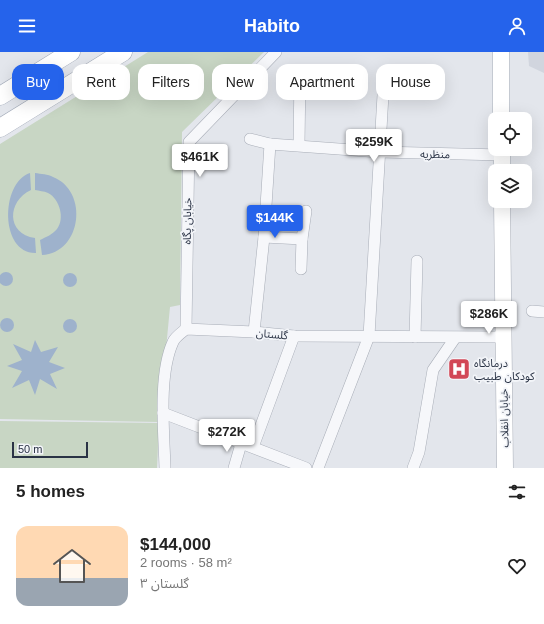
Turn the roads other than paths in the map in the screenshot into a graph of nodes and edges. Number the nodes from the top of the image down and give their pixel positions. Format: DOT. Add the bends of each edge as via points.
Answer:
graph roads {
  1 [pos="71,52"];
  2 [pos="123,52"];
  3 [pos="276,52"];
  4 [pos="501,52"];
  5 [pos="0,96"];
  6 [pos="300,100"];
  7 [pos="383,100"];
  8 [pos="501,112"];
  9 [pos="0,128"];
  10 [pos="250,139"];
  11 [pos="270,144"];
  12 [pos="299,145"];
  13 [pos="380,152"];
  14 [pos="488,152"];
  15 [pos="502,208"];
  16 [pos="306,211"];
  17 [pos="264,236"];
  18 [pos="302,239"];
  19 [pos="417,261"];
  20 [pos="301,269"];
  21 [pos="532,311"];
  22 [pos="544,312"];
  23 [pos="186,329"];
  24 [pos="254,332"];
  25 [pos="294,336"];
  26 [pos="369,336"];
  27 [pos="415,337"];
  28 [pos="503,337"];
  29 [pos="455,338"];
  30 [pos="163,413"];
  31 [pos="241,444"];
  32 [pos="253,447"];
  33 [pos="165,468"];
  34 [pos="234,468"];
  35 [pos="306,468"];
  36 [pos="318,468"];
  37 [pos="413,468"];
  38 [pos="505,468"];
  1 -- 5 [label="main road"];
  2 -- 9 [label="main road"];
  3 -- 23 [label="street, خیابان پگاه" via="189,142"];
  4 -- 8 [label="main road"];
  6 -- 12 [label="street"];
  7 -- 13 [label="street"];
  10 -- 11 [label="street, منظریه"];
  11 -- 12 [label="street, منظریه"];
  11 -- 17 [label="street"];
  12 -- 13 [label="street, منظریه"];
  13 -- 14 [label="street, منظریه"];
  13 -- 26 [label="street"];
  15 -- 28 [label="main road, خیابان انقلاب"];
  16 -- 18 [label="street"];
  17 -- 18 [label="street"];
  17 -- 24 [label="street"];
  18 -- 20 [label="street"];
  19 -- 27 [label="street"];
  21 -- 22 [label="street"];
  23 -- 24 [label="street, گلستان"];
  23 -- 30 [label="street" via="173,341 166,364"];
  24 -- 25 [label="street, گلستان"];
  25 -- 26 [label="street, گلستان"];
  25 -- 32 [label="street"];
  26 -- 27 [label="street, گلستان"];
  26 -- 36 [label="street"];
  27 -- 29 [label="street, گلستان"];
  28 -- 29 [label="street, گلستان"];
  28 -- 38 [label="main road, خیابان انقلاب"];
  29 -- 37 [label="street" via="433,370"];
  30 -- 31 [label="street"];
  30 -- 33 [label="street"];
  31 -- 32 [label="street"];
  31 -- 34 [label="street"];
  32 -- 35 [label="street"];
}
